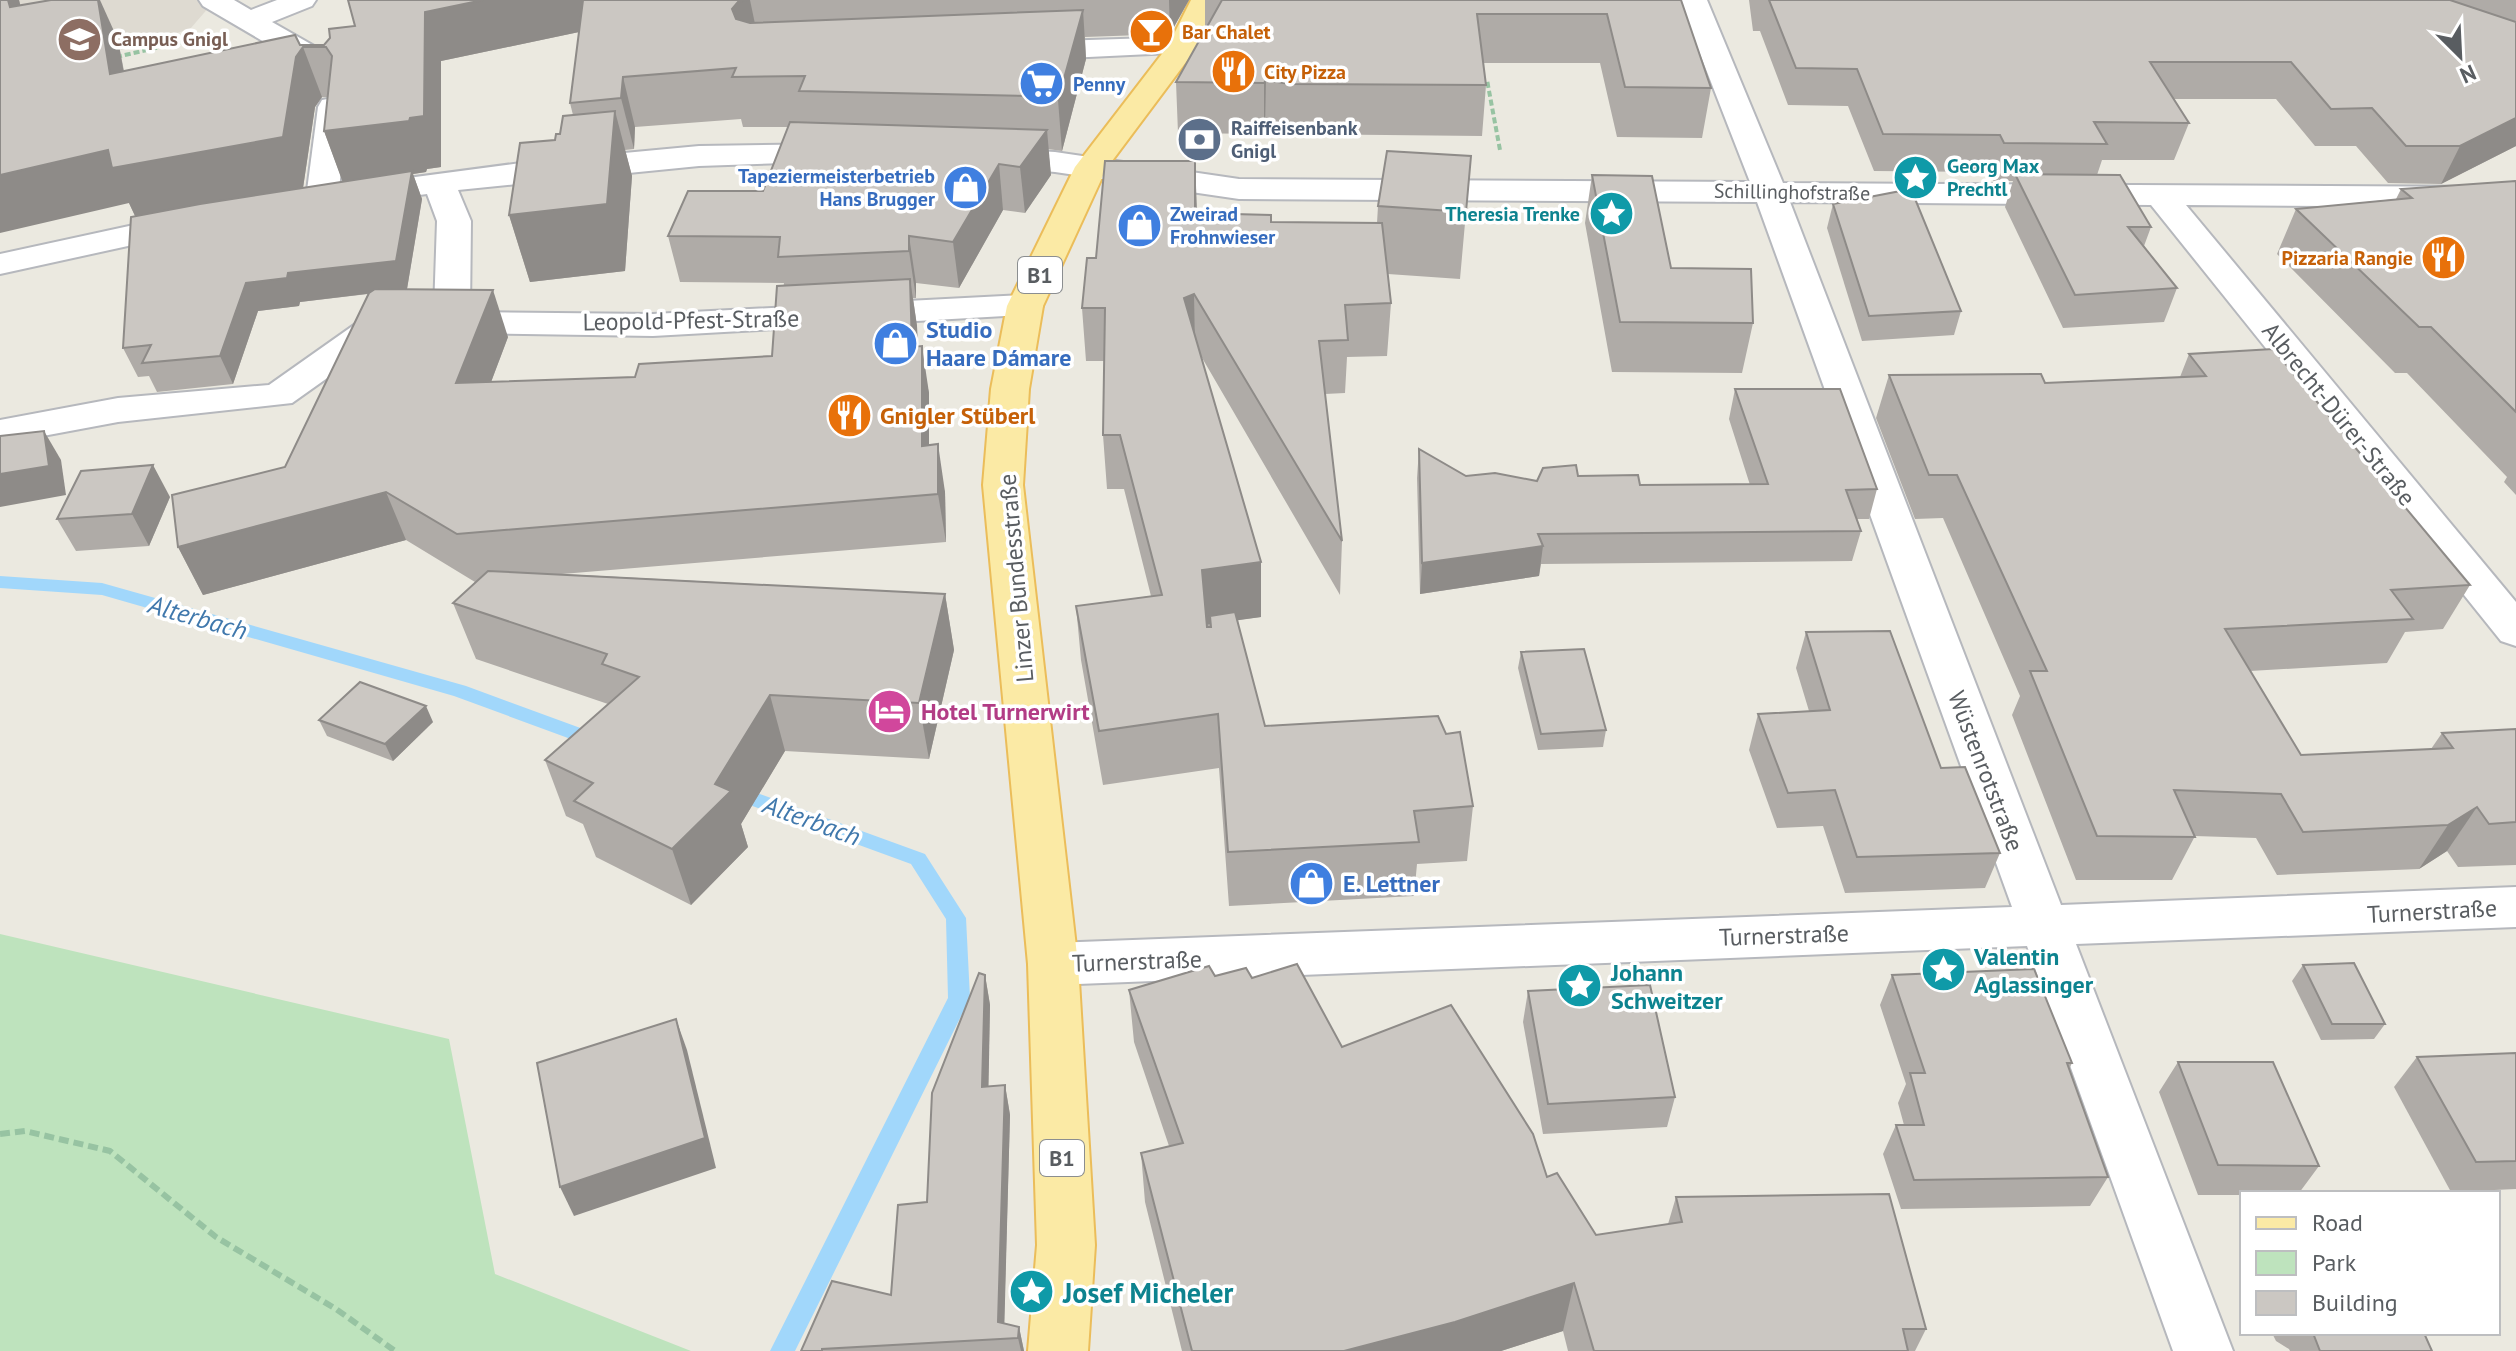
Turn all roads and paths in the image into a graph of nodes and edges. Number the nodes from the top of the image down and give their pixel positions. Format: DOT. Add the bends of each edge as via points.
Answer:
graph roads {
  1 [pos="213,0"];
  2 [pos="302,0"];
  3 [pos="1205,0"];
  4 [pos="1693,0"];
  5 [pos="250,21"];
  6 [pos="1183,46"];
  7 [pos="995,52"];
  8 [pos="107,59"];
  9 [pos="1475,80"];
  10 [pos="1479,113"];
  11 [pos="1493,113"];
  12 [pos="865,154"];
  13 [pos="957,157"];
  14 [pos="1091,167"];
  15 [pos="439,184"];
  16 [pos="1507,190"];
  17 [pos="1770,192"];
  18 [pos="2162,197"];
  19 [pos="2509,201"];
  20 [pos="213,218"];
  21 [pos="0,264"];
  22 [pos="1025,306"];
  23 [pos="452,320"];
  24 [pos="0,432"];
  25 [pos="2516,631"];
  26 [pos="2516,907"];
  27 [pos="2045,928"];
  28 [pos="1053,964"];
  29 [pos="0,1134"];
  30 [pos="395,1351"];
  31 [pos="1058,1351"];
  32 [pos="2203,1351"];
  1 -- 5 [label="street"];
  2 -- 5 [label="street"];
  3 -- 6 [label="main road, Linzer Bundesstraße / B1"];
  4 -- 17 [label="street, Wüstenrotstraße"];
  5 -- 8 [label="path" via="199,39"];
  5 -- 15 [label="street" via="326,65 332,96 306,201"];
  6 -- 7 [label="street"];
  6 -- 14 [label="main road, Linzer Bundesstraße / B1"];
  9 -- 11 [label="path" via="1487,80"];
  10 -- 11 [label="path"];
  11 -- 16 [label="path"];
  12 -- 15 [label="street" via="699,156"];
  13 -- 14 [label="street, Schillinghofstraße"];
  14 -- 16 [label="street, Schillinghofstraße" via="1239,189"];
  14 -- 22 [label="main road, Linzer Bundesstraße / B1"];
  15 -- 23 [label="street" via="454,221"];
  16 -- 17 [label="street, Schillinghofstraße"];
  17 -- 18 [label="street, Schillinghofstraße"];
  17 -- 27 [label="street, Wüstenrotstraße"];
  18 -- 19 [label="street, Schillinghofstraße"];
  18 -- 25 [label="street, Albrecht-Dürer-Straße"];
  20 -- 21 [label="street"];
  22 -- 23 [label="street, Leopold-Pfest-Straße" via="653,325"];
  22 -- 28 [label="main road, Linzer Bundesstraße / B1" via="1010,389 1003,485"];
  23 -- 24 [label="street, Leopold-Pfest-Straße" via="384,321 279,395 118,410"];
  26 -- 27 [label="street, Turnerstraße"];
  27 -- 28 [label="street, Turnerstraße"];
  27 -- 32 [label="street, Wüstenrotstraße"];
  28 -- 31 [label="main road, Linzer Bundesstraße / B1" via="1066,1245"];
  29 -- 30 [label="path" via="25,1131 110,1151 216,1237"];
}
